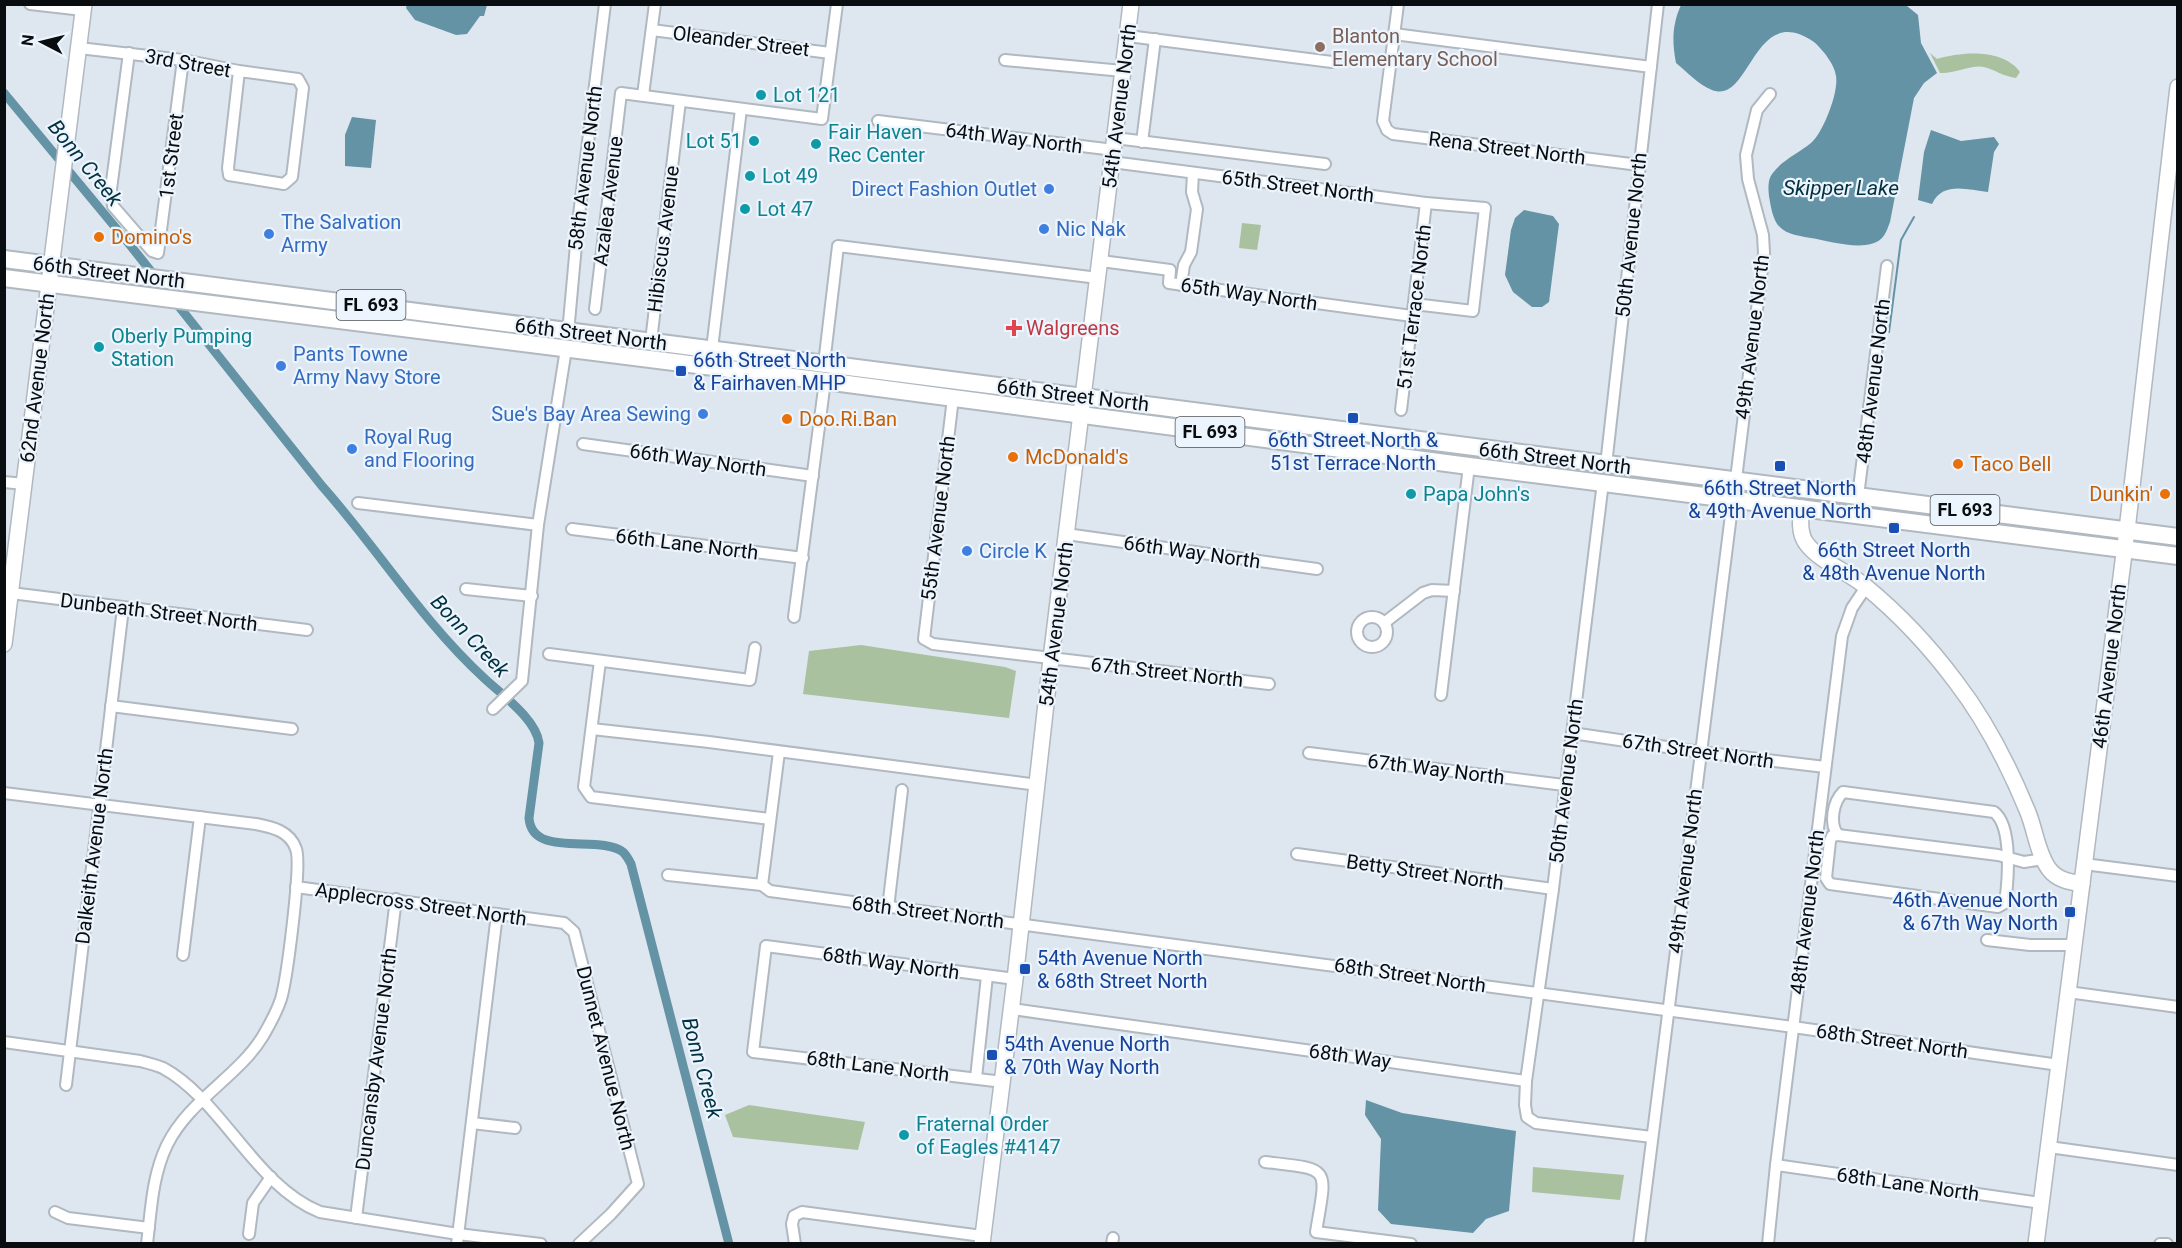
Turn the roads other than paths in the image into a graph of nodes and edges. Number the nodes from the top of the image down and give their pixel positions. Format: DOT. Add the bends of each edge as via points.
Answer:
graph roads {
  1 [pos="30,4"];
  2 [pos="605,4"];
  3 [pos="655,4"];
  4 [pos="837,4"];
  5 [pos="1131,4"];
  6 [pos="1398,4"];
  7 [pos="1658,4"];
  8 [pos="83,7"];
  9 [pos="652,30"];
  10 [pos="1394,34"];
  11 [pos="1128,36"];
  12 [pos="1155,39"];
  13 [pos="79,48"];
  14 [pos="129,53"];
  15 [pos="830,53"];
  16 [pos="183,60"];
  17 [pos="1005,60"];
  18 [pos="1332,62"];
  19 [pos="1651,67"];
  20 [pos="239,71"];
  21 [pos="1123,71"];
  22 [pos="2178,87"];
  23 [pos="1770,94"];
  24 [pos="643,95"];
  25 [pos="680,100"];
  26 [pos="741,109"];
  27 [pos="879,122"];
  28 [pos="1142,142"];
  29 [pos="1114,150"];
  30 [pos="1325,164"];
  31 [pos="1639,165"];
  32 [pos="1193,173"];
  33 [pos="1426,203"];
  34 [pos="4,259"];
  35 [pos="1101,261"];
  36 [pos="50,264"];
  37 [pos="1887,266"];
  38 [pos="4,278"];
  39 [pos="1098,278"];
  40 [pos="48,284"];
  41 [pos="1181,285"];
  42 [pos="1414,304"];
  43 [pos="595,309"];
  44 [pos="1412,316"];
  45 [pos="564,331"];
  46 [pos="445,334"];
  47 [pos="656,342"];
  48 [pos="566,349"];
  49 [pos="712,349"];
  50 [pos="824,364"];
  51 [pos="728,369"];
  52 [pos="918,375"];
  53 [pos="825,381"];
  54 [pos="1084,396"];
  55 [pos="952,398"];
  56 [pos="1401,410"];
  57 [pos="1082,416"];
  58 [pos="1277,422"];
  59 [pos="1344,430"];
  60 [pos="1228,435"];
  61 [pos="1291,443"];
  62 [pos="583,444"];
  63 [pos="1457,445"];
  64 [pos="1349,451"];
  65 [pos="1606,465"];
  66 [pos="1468,466"];
  67 [pos="1506,471"];
  68 [pos="1680,473"];
  69 [pos="813,476"];
  70 [pos="1736,480"];
  71 [pos="4,482"];
  72 [pos="1603,482"];
  73 [pos="24,484"];
  74 [pos="1858,496"];
  75 [pos="1733,500"];
  76 [pos="358,503"];
  77 [pos="1779,505"];
  78 [pos="1802,508"];
  79 [pos="538,525"];
  80 [pos="572,530"];
  81 [pos="2127,530"];
  82 [pos="1066,534"];
  83 [pos="2178,537"];
  84 [pos="2124,549"];
  85 [pos="2178,556"];
  86 [pos="803,558"];
  87 [pos="1317,569"];
  88 [pos="9,583"];
  89 [pos="1866,587"];
  90 [pos="466,589"];
  91 [pos="1454,591"];
  92 [pos="532,596"];
  93 [pos="123,608"];
  94 [pos="794,617"];
  95 [pos="1384,623"];
  96 [pos="307,630"];
  97 [pos="5,639"];
  98 [pos="924,639"];
  99 [pos="755,648"];
  100 [pos="549,654"];
  101 [pos="1051,659"];
  102 [pos="600,661"];
  103 [pos="1269,684"];
  104 [pos="1441,695"];
  105 [pos="111,706"];
  106 [pos="496,706"];
  107 [pos="292,729"];
  108 [pos="592,729"];
  109 [pos="1572,733"];
  110 [pos="779,752"];
  111 [pos="1700,752"];
  112 [pos="1309,753"];
  113 [pos="1825,767"];
  114 [pos="1038,785"];
  115 [pos="1564,785"];
  116 [pos="903,790"];
  117 [pos="4,793"];
  118 [pos="99,805"];
  119 [pos="200,818"];
  120 [pos="770,819"];
  121 [pos="1838,835"];
  122 [pos="1298,854"];
  123 [pos="2009,859"];
  124 [pos="2044,859"];
  125 [pos="2084,864"];
  126 [pos="668,875"];
  127 [pos="2178,876"];
  128 [pos="2082,884"];
  129 [pos="762,885"];
  130 [pos="296,887"];
  131 [pos="1552,889"];
  132 [pos="396,899"];
  133 [pos="888,908"];
  134 [pos="497,914"];
  135 [pos="1021,924"];
  136 [pos="574,932"];
  137 [pos="1987,940"];
  138 [pos="2074,945"];
  139 [pos="183,955"];
  140 [pos="987,976"];
  141 [pos="1015,980"];
  142 [pos="2068,992"];
  143 [pos="1539,993"];
  144 [pos="2178,1007"];
  145 [pos="1012,1009"];
  146 [pos="1668,1010"];
  147 [pos="1793,1026"];
  148 [pos="4,1042"];
  149 [pos="70,1051"];
  150 [pos="753,1052"];
  151 [pos="2059,1065"];
  152 [pos="976,1078"];
  153 [pos="1526,1081"];
  154 [pos="1003,1082"];
  155 [pos="66,1084"];
  156 [pos="201,1100"];
  157 [pos="472,1123"];
  158 [pos="515,1128"];
  159 [pos="1652,1137"];
  160 [pos="2049,1147"];
  161 [pos="1264,1161"];
  162 [pos="1776,1165"];
  163 [pos="2178,1165"];
  164 [pos="271,1177"];
  165 [pos="2042,1203"];
  166 [pos="56,1212"];
  167 [pos="356,1218"];
  168 [pos="149,1228"];
  169 [pos="249,1234"];
  170 [pos="458,1239"];
  171 [pos="982,1240"];
  172 [pos="1406,1243"];
  173 [pos="147,1244"];
  174 [pos="541,1244"];
  175 [pos="579,1244"];
  176 [pos="795,1244"];
  177 [pos="1412,1244"];
  178 [pos="1639,1244"];
  179 [pos="1768,1244"];
  180 [pos="2036,1244"];
  181 [pos="2160,1244"];
  182 [pos="2167,1244"];
  1 -- 8 [label="street"];
  2 -- 45 [label="street, 58th Avenue North" via="569,322"];
  3 -- 9 [label="street"];
  4 -- 15 [label="street"];
  5 -- 11 [label="street, 54th Avenue North"];
  6 -- 10 [label="street"];
  7 -- 19 [label="street, 50th Avenue North"];
  8 -- 13 [label="street, 62nd Avenue North"];
  9 -- 15 [label="street, Oleander Street"];
  9 -- 24 [label="street"];
  10 -- 19 [label="street"];
  10 -- 31 [label="street, Rena Street North" via="1383,120 1393,134"];
  11 -- 12 [label="street"];
  11 -- 21 [label="street, 54th Avenue North"];
  12 -- 18 [label="street"];
  12 -- 28 [label="street, 54th Avenue North"];
  13 -- 14 [label="street, 3rd Street"];
  13 -- 36 [label="street, 62nd Avenue North"];
  14 -- 16 [label="street, 3rd Street"];
  14 -- 16 [label="street, 1st Street" via="111,189 113,206 158,253"];
  15 -- 26 [label="street" via="822,119"];
  16 -- 20 [label="street, 3rd Street"];
  17 -- 21 [label="street"];
  19 -- 31 [label="street, 50th Avenue North"];
  20 -- 20 [label="street, 3rd Street" via="229,175 284,184 292,177 303,88 298,78"];
  21 -- 29 [label="street, 54th Avenue North"];
  22 -- 81 [label="street, 46th Avenue North"];
  23 -- 70 [label="street, 49th Avenue North" via="1757,110 1746,155 1764,254"];
  24 -- 25 [label="street"];
  24 -- 43 [label="street, Azalea Avenue" via="621,93"];
  25 -- 26 [label="street"];
  25 -- 47 [label="street, Hibiscus Avenue"];
  26 -- 49 [label="street"];
  27 -- 29 [label="street, 64th Way North"];
  28 -- 29 [label="street"];
  28 -- 30 [label="street"];
  29 -- 32 [label="street, 65th Street North"];
  29 -- 35 [label="street, 54th Avenue North"];
  31 -- 65 [label="street, 50th Avenue North"];
  32 -- 33 [label="street, 65th Street North"];
  32 -- 41 [label="street" via="1192,192 1197,209"];
  33 -- 42 [label="street, 51st Terrace North"];
  33 -- 42 [label="street, 65th Street North" via="1485,208 1473,311"];
  34 -- 36 [label="main road, 66th Street North / FL 693"];
  35 -- 39 [label="street, 54th Avenue North"];
  35 -- 41 [label="street, 65th Way North" via="1170,270 1169,284"];
  36 -- 40 [label="street, 62nd Avenue North"];
  36 -- 45 [label="main road, 66th Street North / FL 693"];
  37 -- 74 [label="street, 48th Avenue North"];
  38 -- 40 [label="main road, 66th Street North / FL 693"];
  39 -- 50 [label="street" via="838,246"];
  39 -- 54 [label="street, 54th Avenue North"];
  40 -- 46 [label="main road, 66th Street North / FL 693"];
  40 -- 73 [label="street, 62nd Avenue North"];
  41 -- 44 [label="street, 65th Way North"];
  42 -- 44 [label="street, 51st Terrace North"];
  44 -- 56 [label="street, 51st Terrace North"];
  45 -- 46 [label="main road" via="544,337 458,327"];
  45 -- 47 [label="main road, 66th Street North / FL 693"];
  46 -- 48 [label="main road, 66th Street North / FL 693"];
  47 -- 48 [label="main road" via="649,349 581,343"];
  47 -- 49 [label="main road, 66th Street North / FL 693"];
  48 -- 51 [label="main road, 66th Street North / FL 693"];
  48 -- 79 [label="street"];
  49 -- 50 [label="main road, 66th Street North / FL 693"];
  50 -- 51 [label="main road" via="807,371"];
  50 -- 52 [label="main road, 66th Street North / FL 693"];
  51 -- 53 [label="main road, 66th Street North / FL 693"];
  52 -- 53 [label="main road" via="899,382 855,377"];
  52 -- 54 [label="main road, 66th Street North / FL 693"];
  53 -- 55 [label="main road, 66th Street North / FL 693"];
  53 -- 69 [label="street"];
  54 -- 57 [label="street, 54th Avenue North"];
  54 -- 58 [label="main road, 66th Street North / FL 693"];
  55 -- 57 [label="main road, 66th Street North / FL 693"];
  55 -- 98 [label="street, 55th Avenue North"];
  57 -- 60 [label="main road, 66th Street North / FL 693"];
  57 -- 82 [label="street, 54th Avenue North"];
  58 -- 59 [label="main road, 66th Street North / FL 693"];
  58 -- 60 [label="main road" via="1273,429 1242,427"];
  59 -- 61 [label="main road" via="1332,437 1299,435"];
  59 -- 63 [label="main road, 66th Street North / FL 693"];
  60 -- 61 [label="main road, 66th Street North / FL 693"];
  61 -- 64 [label="main road, 66th Street North / FL 693"];
  62 -- 69 [label="street, 66th Way North"];
  63 -- 64 [label="main road" via="1440,451 1359,441"];
  63 -- 65 [label="main road, 66th Street North / FL 693"];
  64 -- 66 [label="main road, 66th Street North / FL 693"];
  65 -- 67 [label="main road" via="1602,470 1590,471 1533,465"];
  65 -- 68 [label="main road, 66th Street North / FL 693"];
  66 -- 67 [label="main road, 66th Street North / FL 693"];
  66 -- 91 [label="street"];
  67 -- 72 [label="main road, 66th Street North / FL 693"];
  68 -- 70 [label="main road, 66th Street North / FL 693"];
  68 -- 72 [label="main road" via="1663,481 1620,476 1607,477"];
  69 -- 86 [label="street"];
  70 -- 74 [label="main road, 66th Street North / FL 693"];
  71 -- 73 [label="street"];
  72 -- 75 [label="main road, 66th Street North / FL 693"];
  72 -- 109 [label="street, 50th Avenue North"];
  73 -- 88 [label="street, 62nd Avenue North"];
  74 -- 77 [label="main road" via="1845,504 1793,500"];
  74 -- 81 [label="main road, 66th Street North / FL 693"];
  75 -- 77 [label="main road, 66th Street North / FL 693"];
  75 -- 111 [label="street, 49th Avenue North"];
  76 -- 79 [label="street"];
  77 -- 78 [label="main road, 66th Street North / FL 693"];
  78 -- 84 [label="main road, 66th Street North / FL 693"];
  78 -- 89 [label="street" via="1801,531 1805,542"];
  79 -- 92 [label="street"];
  80 -- 86 [label="street, 66th Lane North"];
  81 -- 83 [label="main road, 66th Street North / FL 693"];
  81 -- 84 [label="street, 46th Avenue North"];
  82 -- 87 [label="street, 66th Way North"];
  82 -- 101 [label="street, 54th Avenue North"];
  84 -- 85 [label="main road, 66th Street North / FL 693"];
  84 -- 125 [label="street, 46th Avenue North"];
  86 -- 94 [label="street"];
  88 -- 93 [label="street, Dunbeath Street North"];
  88 -- 97 [label="street, 62nd Avenue North"];
  89 -- 113 [label="street, 48th Avenue North" via="1843,629"];
  89 -- 124 [label="street" via="1925,644 1980,716 2008,765"];
  90 -- 92 [label="street"];
  91 -- 95 [label="street" via="1423,593"];
  91 -- 104 [label="street"];
  92 -- 106 [label="street" via="522,681"];
  93 -- 96 [label="street, Dunbeath Street North"];
  93 -- 105 [label="street, Dalkeith Avenue North"];
  98 -- 101 [label="street, 67th Street North" via="933,644"];
  99 -- 102 [label="street" via="750,680"];
  100 -- 102 [label="street"];
  101 -- 103 [label="street, 67th Street North"];
  101 -- 114 [label="street, 54th Avenue North"];
  102 -- 108 [label="street"];
  105 -- 107 [label="street"];
  105 -- 118 [label="street, Dalkeith Avenue North"];
  108 -- 110 [label="street"];
  108 -- 120 [label="street" via="584,787 591,797"];
  109 -- 111 [label="street, 67th Street North"];
  109 -- 115 [label="street, 50th Avenue North"];
  110 -- 114 [label="street"];
  110 -- 120 [label="street"];
  111 -- 113 [label="street, 67th Street North"];
  111 -- 146 [label="street, 49th Avenue North"];
  112 -- 115 [label="street, 67th Way North"];
  113 -- 147 [label="street, 48th Avenue North"];
  114 -- 135 [label="street, 54th Avenue North"];
  115 -- 131 [label="street, 50th Avenue North"];
  116 -- 133 [label="street"];
  117 -- 118 [label="street"];
  118 -- 119 [label="street, Applecross Street North"];
  118 -- 149 [label="street, Dalkeith Avenue North"];
  119 -- 130 [label="street, Applecross Street North" via="274,828 288,836 297,851"];
  119 -- 139 [label="street"];
  120 -- 129 [label="street"];
  121 -- 123 [label="street"];
  121 -- 123 [label="street" via="1833,821 1836,800 1843,792 1989,811 2000,819"];
  121 -- 123 [label="street" via="1830,841 1826,878 1830,884 1998,907 2005,903"];
  122 -- 131 [label="street, Betty Street North"];
  123 -- 124 [label="street"];
  124 -- 128 [label="street" via="2056,876"];
  125 -- 127 [label="street"];
  125 -- 128 [label="street, 46th Avenue North"];
  126 -- 129 [label="street, 68th Street North"];
  128 -- 138 [label="street, 46th Avenue North"];
  129 -- 133 [label="street, 68th Street North" via="770,891"];
  130 -- 132 [label="street, Applecross Street North"];
  130 -- 156 [label="street" via="277,1009 262,1038"];
  131 -- 143 [label="street, 50th Avenue North"];
  132 -- 134 [label="street, Applecross Street North"];
  132 -- 167 [label="street, Duncansby Avenue North"];
  133 -- 135 [label="street, 68th Street North"];
  134 -- 136 [label="street, Applecross Street North" via="564,923"];
  134 -- 157 [label="street"];
  135 -- 141 [label="street, 54th Avenue North"];
  135 -- 143 [label="street, 68th Street North"];
  136 -- 175 [label="street, Dunnet Avenue North" via="638,1184"];
  137 -- 138 [label="street"];
  138 -- 142 [label="street, 46th Avenue North"];
  140 -- 141 [label="street, 68th Way North"];
  140 -- 150 [label="street, 68th Way North" via="766,946"];
  140 -- 152 [label="street"];
  141 -- 145 [label="street, 54th Avenue North"];
  142 -- 144 [label="street"];
  142 -- 151 [label="street, 46th Avenue North"];
  143 -- 146 [label="street, 68th Street North"];
  143 -- 153 [label="street, 50th Avenue North"];
  145 -- 153 [label="street, 68th Way"];
  145 -- 154 [label="street, 54th Avenue North"];
  146 -- 147 [label="street, 68th Street North"];
  146 -- 159 [label="street, 49th Avenue North"];
  147 -- 151 [label="street, 68th Street North"];
  147 -- 162 [label="street, 48th Avenue North"];
  148 -- 149 [label="street"];
  149 -- 155 [label="street, Dalkeith Avenue North"];
  149 -- 156 [label="street" via="161,1067"];
  150 -- 152 [label="street, 68th Lane North"];
  151 -- 160 [label="street, 46th Avenue North"];
  152 -- 154 [label="street, 68th Lane North"];
  153 -- 159 [label="street" via="1527,1117 1536,1123"];
  154 -- 171 [label="street, 54th Avenue North"];
  156 -- 164 [label="street"];
  156 -- 168 [label="street" via="167,1146 157,1172"];
  157 -- 158 [label="street"];
  157 -- 170 [label="street"];
  159 -- 178 [label="street, 49th Avenue North"];
  160 -- 163 [label="street"];
  160 -- 165 [label="street, 46th Avenue North"];
  161 -- 172 [label="street" via="1313,1168 1321,1174 1324,1184 1316,1232"];
  162 -- 165 [label="street, 68th Lane North"];
  162 -- 179 [label="street, 48th Avenue North"];
  164 -- 167 [label="street" via="305,1206"];
  164 -- 169 [label="street" via="253,1203"];
  165 -- 180 [label="street, 46th Avenue North"];
  166 -- 168 [label="street" via="68,1218"];
  167 -- 170 [label="street"];
  168 -- 173 [label="street"];
  170 -- 174 [label="street"];
  171 -- 176 [label="street" via="801,1212 794,1216 792,1224"];
  172 -- 177 [label="street"];
  181 -- 182 [label="street"];
}
